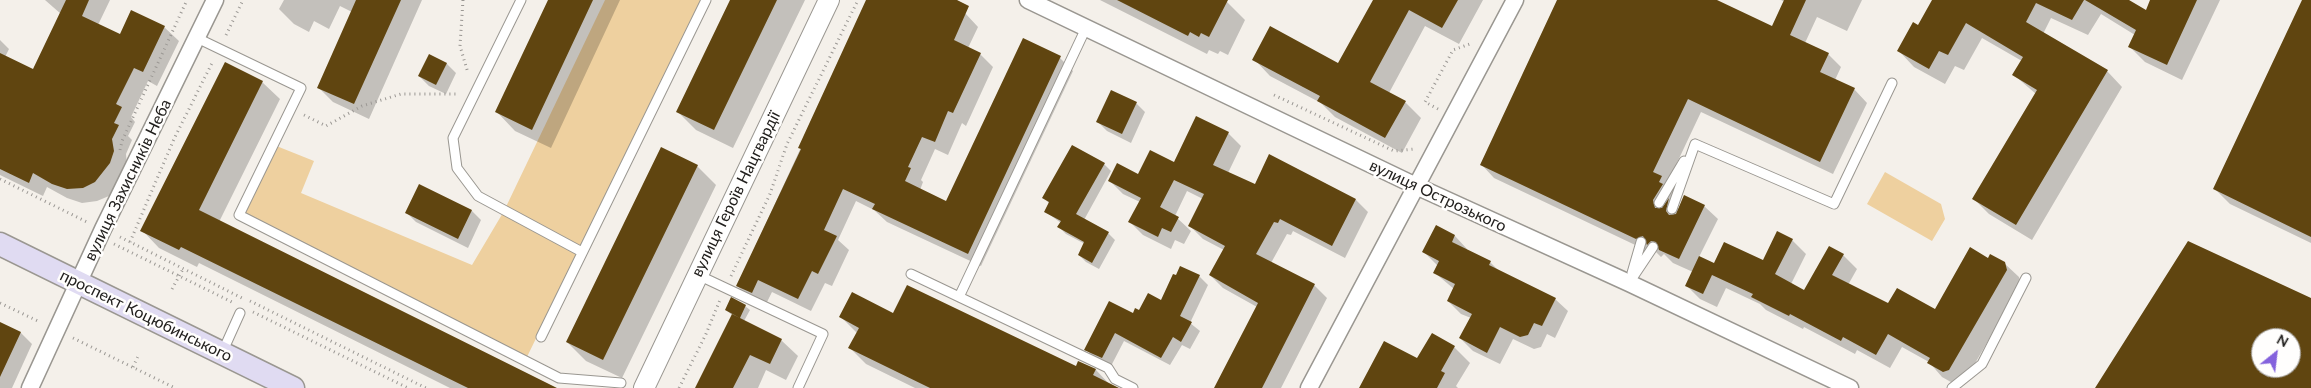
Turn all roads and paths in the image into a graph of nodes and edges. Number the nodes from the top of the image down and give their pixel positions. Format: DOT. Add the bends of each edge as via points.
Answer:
graph roads {
  1 [pos="187,0"];
  2 [pos="215,0"];
  3 [pos="244,0"];
  4 [pos="463,0"];
  5 [pos="521,0"];
  6 [pos="706,0"];
  7 [pos="830,0"];
  8 [pos="858,0"];
  9 [pos="1028,0"];
  10 [pos="1515,0"];
  11 [pos="1086,28"];
  12 [pos="197,38"];
  13 [pos="1475,42"];
  14 [pos="219,49"];
  15 [pos="1892,84"];
  16 [pos="1270,93"];
  17 [pos="475,94"];
  18 [pos="291,108"];
  19 [pos="1434,117"];
  20 [pos="1695,144"];
  21 [pos="1416,148"];
  22 [pos="118,158"];
  23 [pos="0,179"];
  24 [pos="1416,186"];
  25 [pos="1659,203"];
  26 [pos="1672,209"];
  27 [pos="92,214"];
  28 [pos="95,226"];
  29 [pos="130,242"];
  30 [pos="1641,242"];
  31 [pos="0,244"];
  32 [pos="114,244"];
  33 [pos="1654,247"];
  34 [pos="582,252"];
  35 [pos="183,268"];
  36 [pos="912,274"];
  37 [pos="698,275"];
  38 [pos="2026,278"];
  39 [pos="79,283"];
  40 [pos="1629,283"];
  41 [pos="725,287"];
  42 [pos="172,289"];
  43 [pos="959,297"];
  44 [pos="0,303"];
  45 [pos="241,309"];
  46 [pos="58,330"];
  47 [pos="541,337"];
  48 [pos="222,353"];
  49 [pos="140,354"];
  50 [pos="132,367"];
  51 [pos="621,383"];
  52 [pos="1842,386"];
  53 [pos="30,388"];
  54 [pos="175,388"];
  55 [pos="292,388"];
  56 [pos="408,388"];
  57 [pos="426,388"];
  58 [pos="644,388"];
  59 [pos="679,388"];
  60 [pos="798,388"];
  61 [pos="1133,388"];
  62 [pos="1309,388"];
  63 [pos="1952,388"];
  1 -- 22 [label="path" via="122,140"];
  2 -- 12 [label="street, вулиця Захисників Неба"];
  3 -- 14 [label="path"];
  4 -- 17 [label="path" via="460,46"];
  5 -- 17 [label="lane"];
  6 -- 34 [label="lane"];
  7 -- 37 [label="street, вулиця Героїв Нацгвардії"];
  8 -- 41 [label="path" via="787,144 770,194"];
  9 -- 11 [label="street, вулиця Острозького"];
  10 -- 24 [label="street"];
  11 -- 24 [label="street, вулиця Острозького"];
  11 -- 43 [label="lane"];
  12 -- 14 [label="lane"];
  12 -- 28 [label="street, вулиця Захисників Неба"];
  13 -- 19 [label="path" via="1453,50 1425,102 1438,110"];
  14 -- 18 [label="lane" via="301,88"];
  14 -- 29 [label="path" via="174,139"];
  15 -- 20 [label="lane" via="1834,204"];
  16 -- 21 [label="path" via="1394,151"];
  17 -- 18 [label="path" via="401,94 362,106 326,126"];
  17 -- 34 [label="lane" via="453,138 457,168 478,196"];
  18 -- 51 [label="lane" via="239,215 559,378"];
  20 -- 25 [label="lane"];
  20 -- 26 [label="lane"];
  23 -- 28 [label="path"];
  24 -- 40 [label="street, вулиця Острозького"];
  24 -- 62 [label="street"];
  27 -- 28 [label="path"];
  28 -- 29 [label="path"];
  28 -- 39 [label="street, вулиця Захисників Неба"];
  29 -- 35 [label="path"];
  30 -- 40 [label="lane"];
  31 -- 39 [label="main road, проспект Коцюбинського"];
  32 -- 45 [label="path"];
  33 -- 40 [label="lane"];
  34 -- 47 [label="lane"];
  35 -- 42 [label="path"];
  35 -- 57 [label="path"];
  36 -- 43 [label="lane"];
  37 -- 41 [label="lane"];
  37 -- 58 [label="street, вулиця Героїв Нацгвардії"];
  38 -- 63 [label="lane" via="1982,364"];
  39 -- 46 [label="street, вулиця Захисників Неба"];
  39 -- 48 [label="main road, проспект Коцюбинського"];
  40 -- 52 [label="street, вулиця Острозького"];
  41 -- 59 [label="path"];
  41 -- 60 [label="lane" via="823,334"];
  43 -- 61 [label="lane" via="1108,368 1115,379"];
  44 -- 46 [label="path"];
  45 -- 48 [label="lane"];
  45 -- 56 [label="path"];
  46 -- 50 [label="path"];
  46 -- 53 [label="street, вулиця Захисників Неба"];
  48 -- 55 [label="main road, проспект Коцюбинського"];
  49 -- 50 [label="path"];
  50 -- 54 [label="path"];
}
